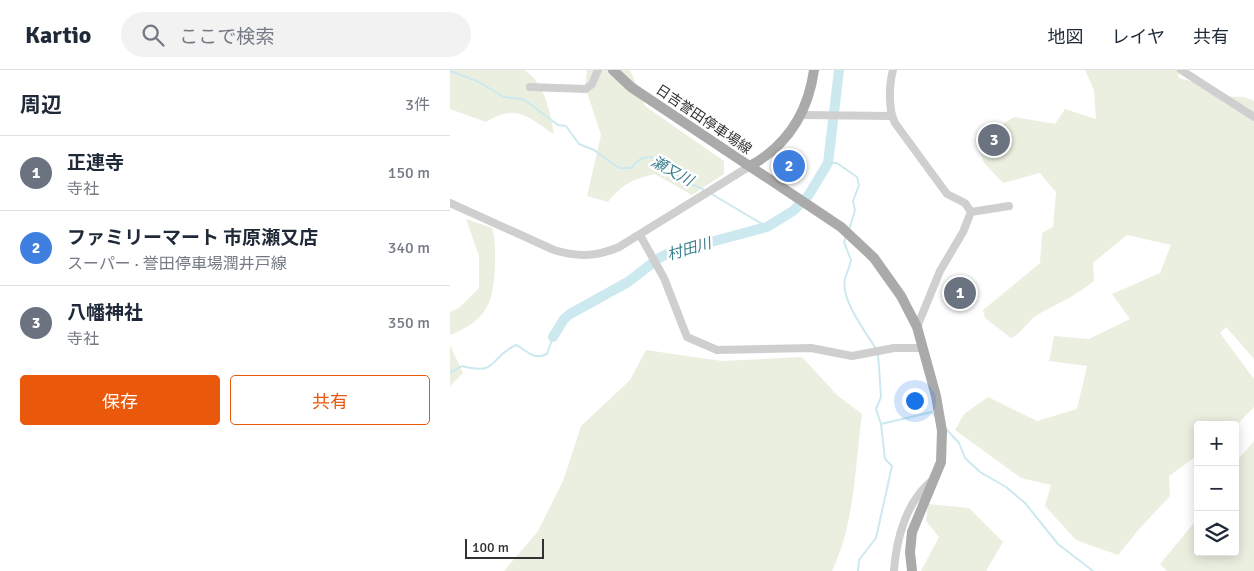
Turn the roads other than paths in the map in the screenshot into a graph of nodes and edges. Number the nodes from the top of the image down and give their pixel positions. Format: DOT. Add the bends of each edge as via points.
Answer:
graph roads {
  1 [pos="598,70"];
  2 [pos="613,70"];
  3 [pos="814,70"];
  4 [pos="892,70"];
  5 [pos="1181,70"];
  6 [pos="530,87"];
  7 [pos="801,115"];
  8 [pos="892,116"];
  9 [pos="1254,117"];
  10 [pos="750,166"];
  11 [pos="452,204"];
  12 [pos="1010,206"];
  13 [pos="971,212"];
  14 [pos="450,213"];
  15 [pos="640,235"];
  16 [pos="917,327"];
  17 [pos="922,348"];
  18 [pos="936,478"];
  19 [pos="894,571"];
  20 [pos="912,571"];
  1 -- 6 [label="street" via="586,90"];
  2 -- 10 [label="main road, 日吉誉田停車場線" via="622,80"];
  3 -- 7 [label="main road"];
  4 -- 8 [label="street"];
  5 -- 9 [label="street"];
  7 -- 8 [label="street"];
  7 -- 10 [label="main road" via="778,147"];
  8 -- 13 [label="street" via="904,138 947,194 965,203"];
  10 -- 15 [label="street"];
  10 -- 16 [label="main road, 日吉誉田停車場線" via="858,241 889,277"];
  11 -- 14 [label="street"];
  11 -- 15 [label="street" via="568,255 598,255"];
  12 -- 13 [label="street"];
  13 -- 16 [label="street" via="964,232 940,271"];
  15 -- 17 [label="street" via="664,278 688,337 717,350 811,348 852,356 894,348"];
  16 -- 17 [label="main road, 日吉誉田停車場線"];
  17 -- 18 [label="main road, 日吉誉田停車場線" via="941,423 941,462"];
  18 -- 19 [label="street" via="922,488 904,522"];
  18 -- 20 [label="main road, 日吉誉田停車場線" via="912,532"];
}
